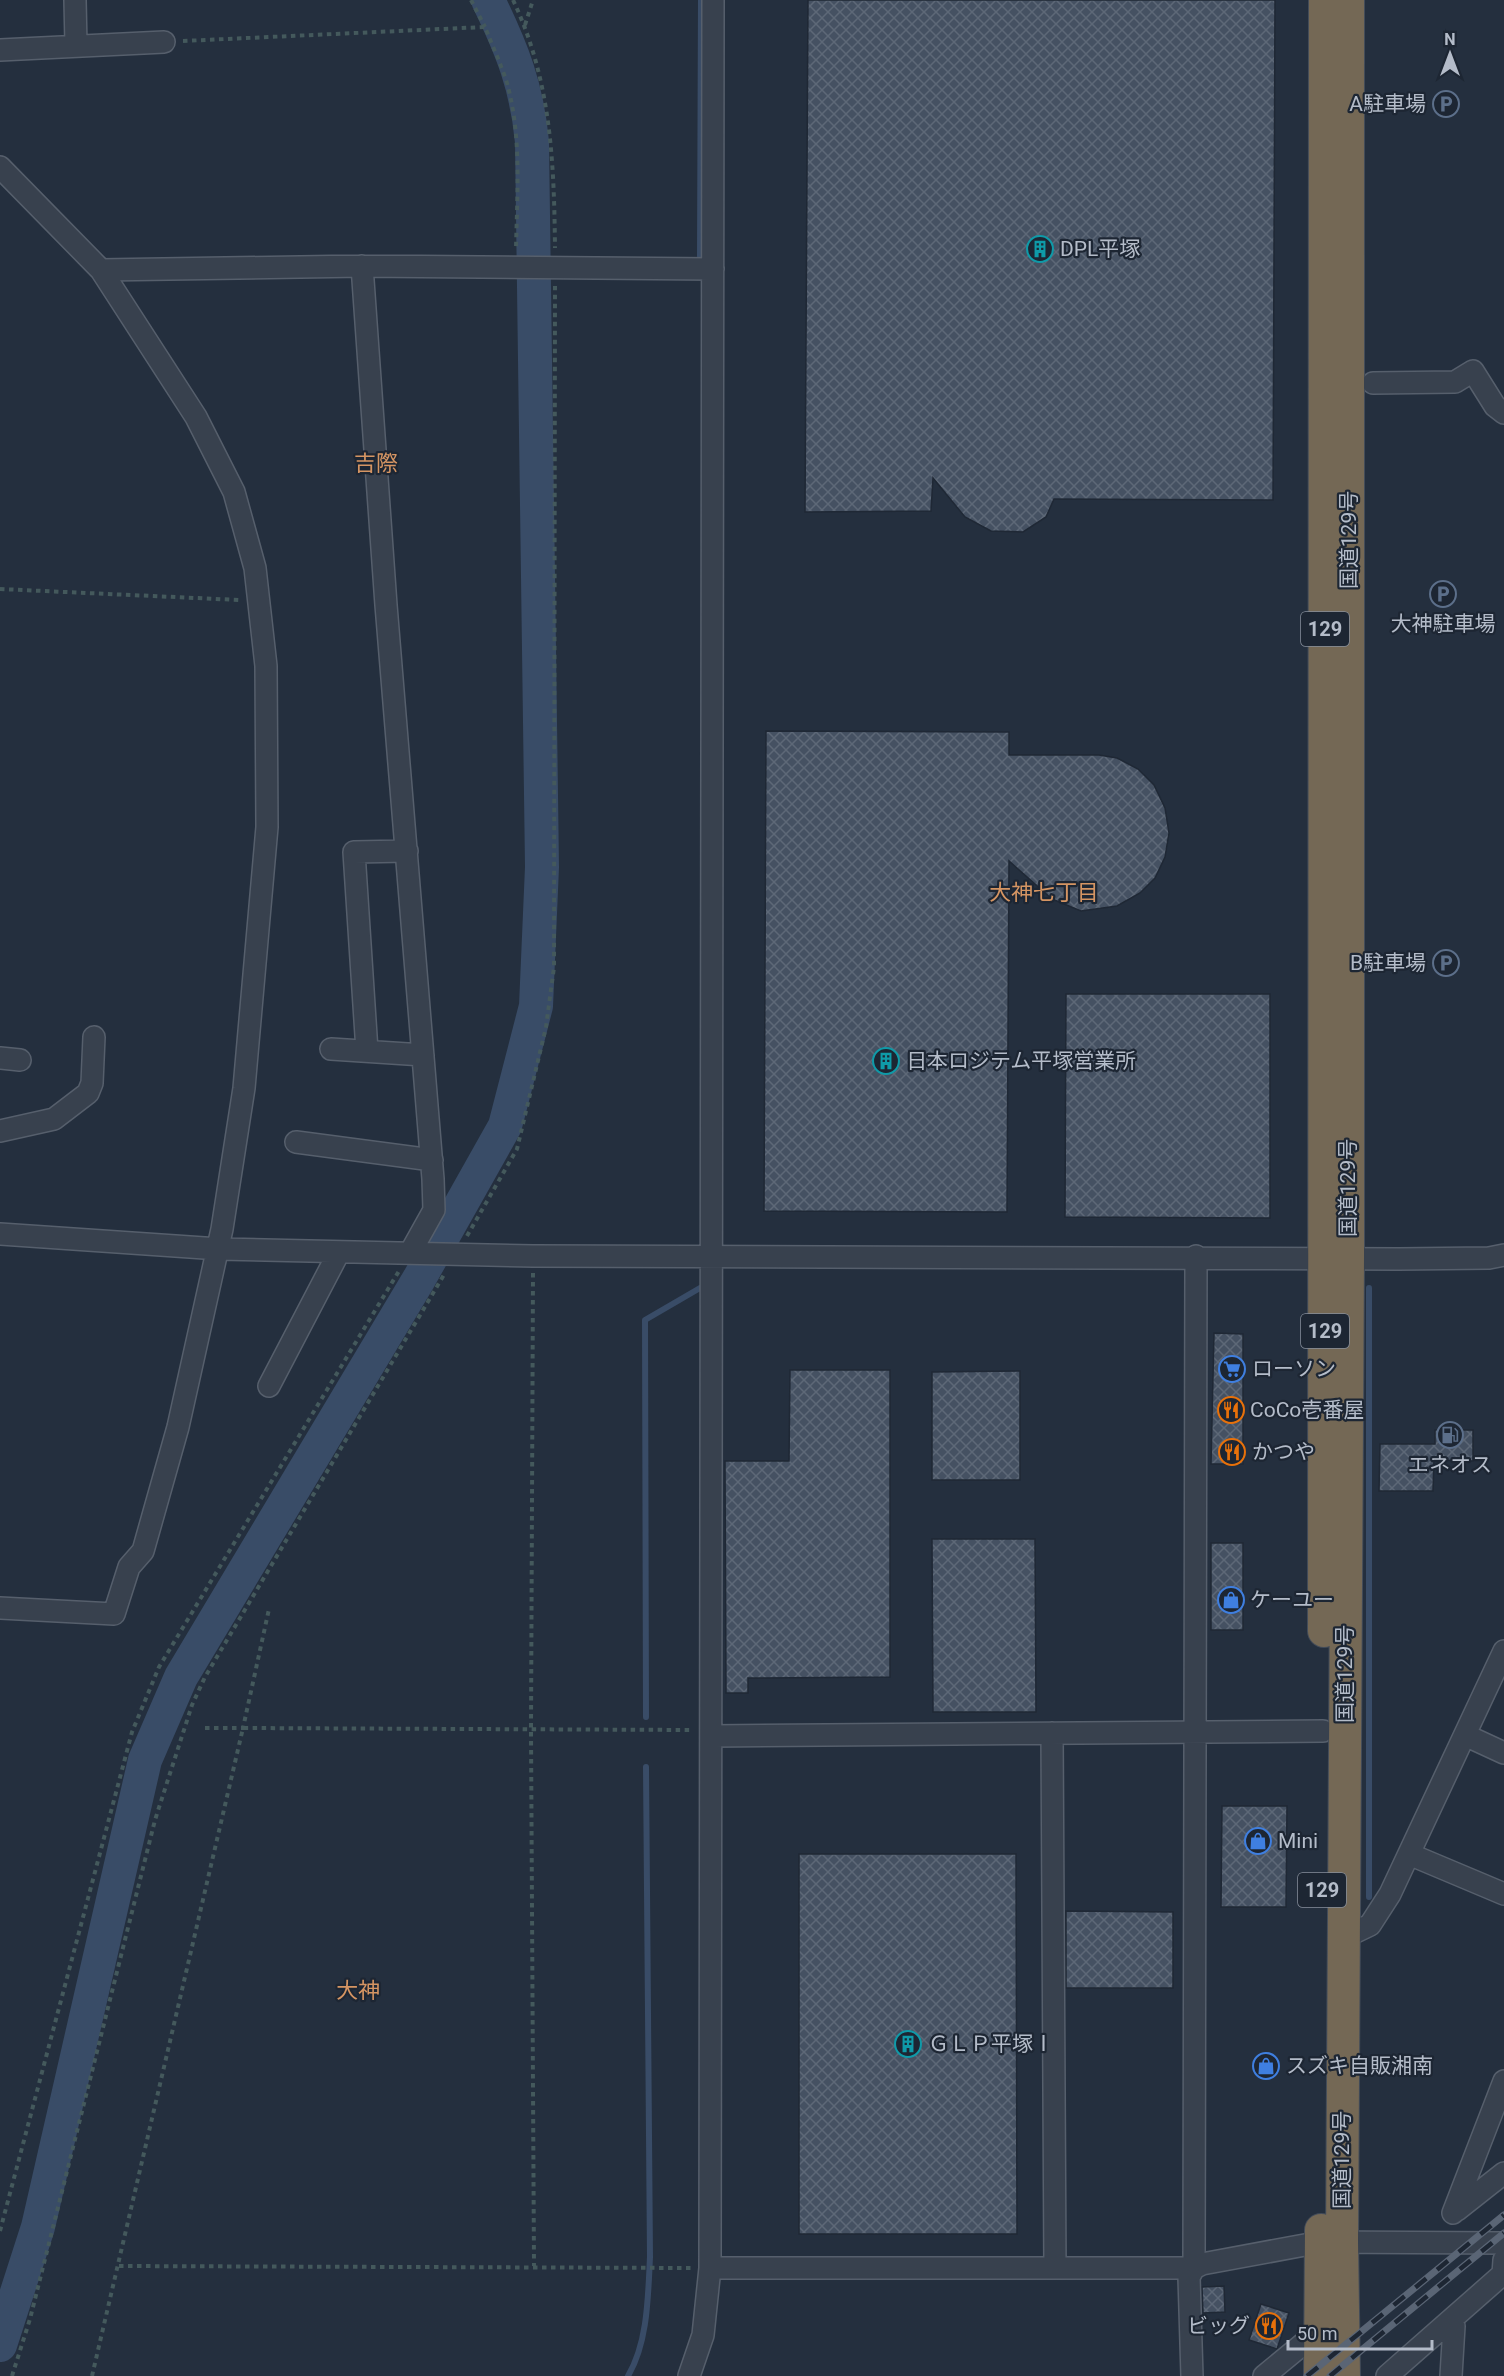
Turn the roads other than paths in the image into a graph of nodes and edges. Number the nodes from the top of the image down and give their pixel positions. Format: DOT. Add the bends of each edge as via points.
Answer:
graph roads {
  1 [pos="75,0"];
  2 [pos="713,0"];
  3 [pos="1326,0"];
  4 [pos="1348,0"];
  5 [pos="164,42"];
  6 [pos="76,45"];
  7 [pos="0,50"];
  8 [pos="0,167"];
  9 [pos="362,266"];
  10 [pos="713,269"];
  11 [pos="101,270"];
  12 [pos="1373,383"];
  13 [pos="1504,412"];
  14 [pos="406,851"];
  15 [pos="94,1037"];
  16 [pos="331,1049"];
  17 [pos="367,1051"];
  18 [pos="423,1054"];
  19 [pos="0,1131"];
  20 [pos="296,1142"];
  21 [pos="432,1160"];
  22 [pos="0,1234"];
  23 [pos="219,1249"];
  24 [pos="339,1252"];
  25 [pos="412,1254"];
  26 [pos="1504,1255"];
  27 [pos="713,1256"];
  28 [pos="1196,1256"];
  29 [pos="1337,1258"];
  30 [pos="269,1386"];
  31 [pos="0,1608"];
  32 [pos="1504,1651"];
  33 [pos="1323,1731"];
  34 [pos="1195,1732"];
  35 [pos="713,1733"];
  36 [pos="1052,1733"];
  37 [pos="1465,1735"];
  38 [pos="1504,1753"];
  39 [pos="1409,1854"];
  40 [pos="1504,1894"];
  41 [pos="1343,1938"];
  42 [pos="1504,2081"];
  43 [pos="1504,2173"];
  44 [pos="1453,2213"];
  45 [pos="1431,2241"];
  46 [pos="1331,2242"];
  47 [pos="1504,2243"];
  48 [pos="1504,2260"];
  49 [pos="710,2268"];
  50 [pos="1055,2268"];
  51 [pos="1194,2268"];
  52 [pos="1451,2320"];
  53 [pos="1320,2330"];
  54 [pos="689,2376"];
  55 [pos="1192,2376"];
  56 [pos="1264,2376"];
  57 [pos="1320,2376"];
  58 [pos="1344,2376"];
  59 [pos="1387,2376"];
  60 [pos="1451,2376"];
  1 -- 6 [label="street"];
  2 -- 10 [label="street"];
  3 -- 29 [label="highway, 国道129号 / 129"];
  4 -- 29 [label="highway, 国道129号 / 129"];
  5 -- 6 [label="street"];
  6 -- 7 [label="street"];
  8 -- 11 [label="street"];
  9 -- 10 [label="street"];
  9 -- 11 [label="street"];
  9 -- 14 [label="street"];
  10 -- 27 [label="street"];
  11 -- 23 [label="street" via="196,417 234,492 255,568 266,666 267,827 244,1088"];
  12 -- 13 [label="street" via="1455,382 1473,371"];
  14 -- 17 [label="street" via="354,852"];
  14 -- 18 [label="street"];
  15 -- 19 [label="street" via="88,1093 54,1119"];
  16 -- 17 [label="street"];
  17 -- 18 [label="street"];
  18 -- 21 [label="street"];
  20 -- 21 [label="street"];
  21 -- 25 [label="street" via="434,1210"];
  22 -- 23 [label="street"];
  23 -- 24 [label="street"];
  23 -- 31 [label="street" via="178,1427 143,1551 129,1567 114,1614"];
  24 -- 25 [label="street"];
  24 -- 30 [label="street"];
  25 -- 27 [label="street"];
  26 -- 29 [label="street"];
  27 -- 28 [label="street"];
  27 -- 35 [label="street"];
  28 -- 29 [label="street"];
  28 -- 34 [label="street"];
  29 -- 33 [label="highway, 国道129号 / 129"];
  29 -- 41 [label="highway, 国道129号 / 129"];
  32 -- 37 [label="street"];
  33 -- 34 [label="street"];
  33 -- 46 [label="highway, 国道129号 / 129"];
  34 -- 36 [label="street"];
  34 -- 51 [label="street"];
  35 -- 36 [label="street"];
  35 -- 49 [label="street"];
  36 -- 50 [label="street"];
  37 -- 38 [label="street"];
  37 -- 39 [label="street"];
  39 -- 40 [label="street"];
  39 -- 41 [label="street" via="1370,1925"];
  41 -- 46 [label="highway, 国道129号 / 129"];
  42 -- 44 [label="street"];
  43 -- 44 [label="street"];
  44 -- 45 [label="street"];
  45 -- 46 [label="street"];
  45 -- 47 [label="street"];
  46 -- 51 [label="street"];
  46 -- 53 [label="highway, 国道129号 / 129"];
  46 -- 58 [label="highway, 国道129号 / 129"];
  48 -- 52 [label="street" via="1503,2274"];
  49 -- 50 [label="street"];
  49 -- 54 [label="street" via="703,2335"];
  50 -- 51 [label="street"];
  51 -- 55 [label="street" via="1189,2285"];
  52 -- 59 [label="street"];
  52 -- 60 [label="street"];
  53 -- 56 [label="street"];
  53 -- 57 [label="highway, 国道129号 / 129"];
}
